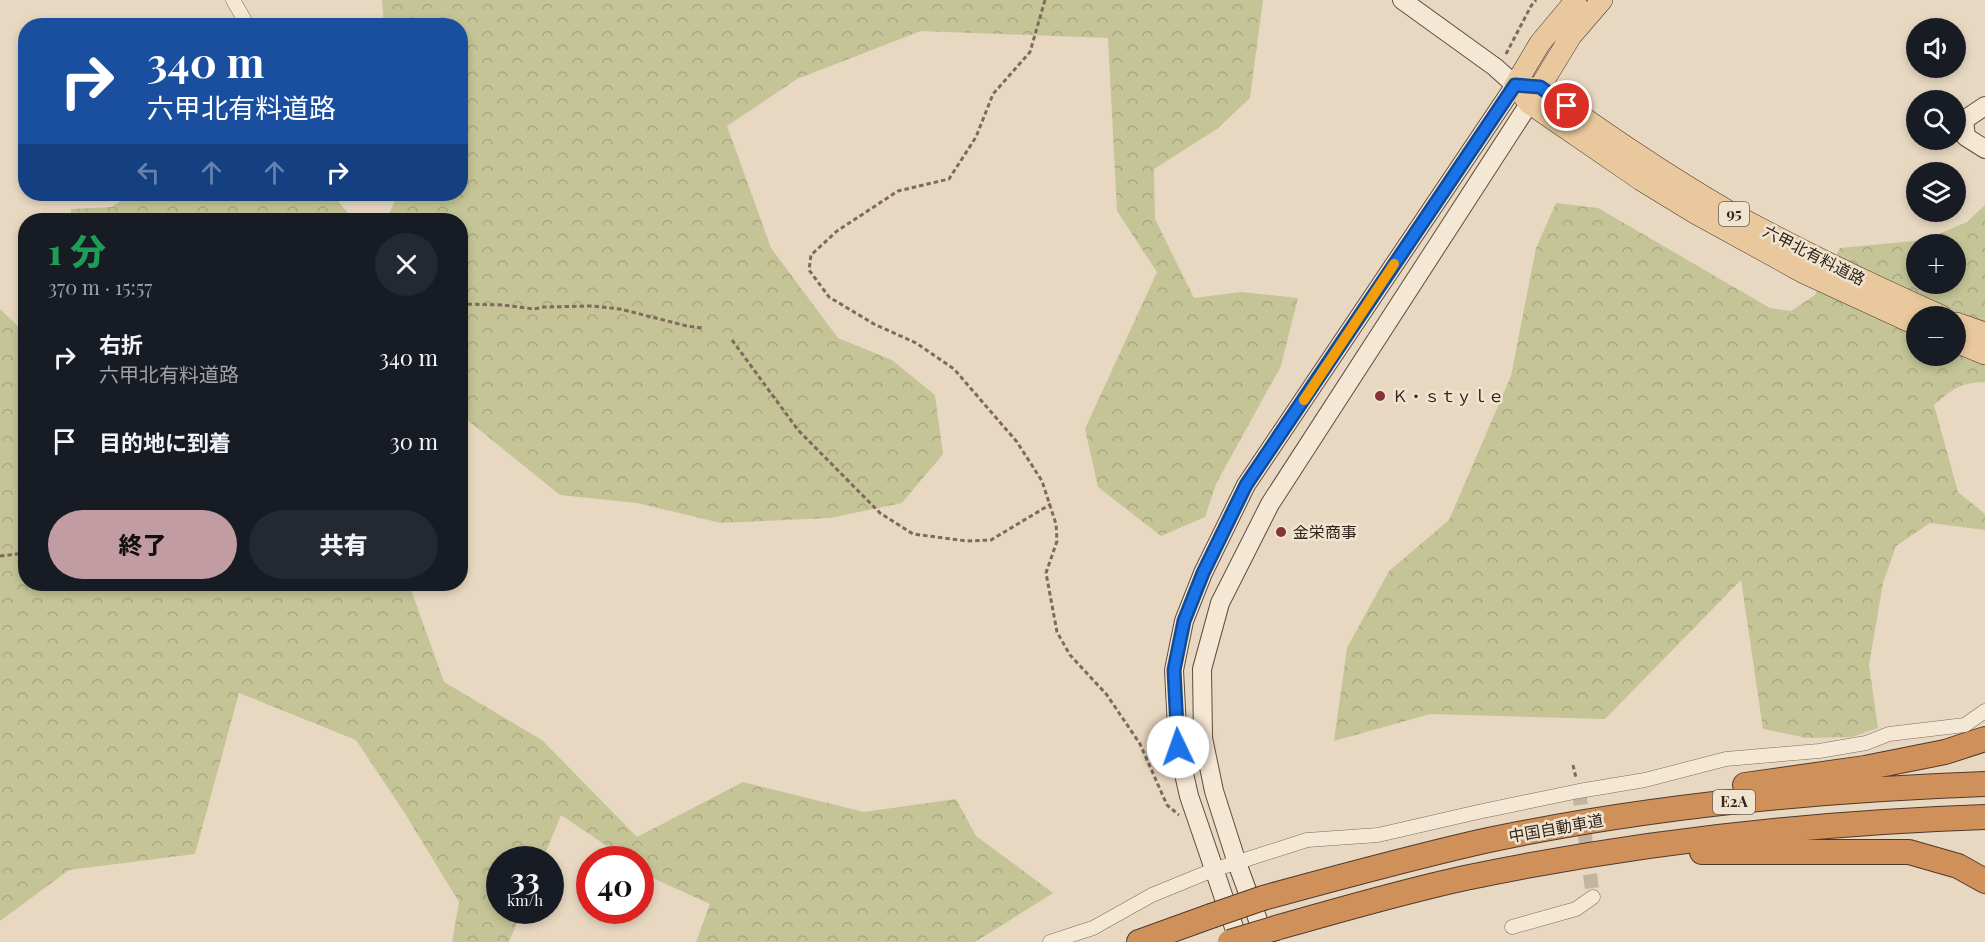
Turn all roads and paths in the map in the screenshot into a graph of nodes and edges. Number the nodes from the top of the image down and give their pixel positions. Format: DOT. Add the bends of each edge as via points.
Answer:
graph roads {
  1 [pos="233,0"];
  2 [pos="1045,0"];
  3 [pos="1402,0"];
  4 [pos="1536,0"];
  5 [pos="1575,0"];
  6 [pos="1602,0"];
  7 [pos="243,18"];
  8 [pos="1495,67"];
  9 [pos="1515,85"];
  10 [pos="1534,95"];
  11 [pos="1985,106"];
  12 [pos="1985,150"];
  13 [pos="468,304"];
  14 [pos="1920,306"];
  15 [pos="1906,320"];
  16 [pos="1966,326"];
  17 [pos="702,328"];
  18 [pos="1985,333"];
  19 [pos="732,340"];
  20 [pos="1966,346"];
  21 [pos="1985,354"];
  22 [pos="1051,504"];
  23 [pos="18,554"];
  24 [pos="0,556"];
  25 [pos="1985,711"];
  26 [pos="1985,739"];
  27 [pos="1985,784"];
  28 [pos="1985,817"];
  29 [pos="1201,834"];
  30 [pos="1485,841"];
  31 [pos="1613,851"];
  32 [pos="1237,863"];
  33 [pos="1213,870"];
  34 [pos="1985,881"];
  35 [pos="1593,897"];
  36 [pos="1512,927"];
  37 [pos="1271,935"];
  38 [pos="1050,942"];
  39 [pos="1139,942"];
  40 [pos="1230,942"];
  41 [pos="1239,942"];
  1 -- 7 [label="street"];
  2 -- 22 [label="path" via="1030,52 993,94 976,136 949,179 898,191 837,231 811,255 809,270 829,297 916,343 954,369 1017,442"];
  3 -- 8 [label="street"];
  4 -- 8 [label="path" via="1509,50"];
  5 -- 9 [label="main road" via="1540,43"];
  6 -- 10 [label="main road" via="1571,36"];
  8 -- 9 [label="street"];
  9 -- 10 [label="main road, 95"];
  9 -- 29 [label="street" via="1246,485 1203,573 1184,621 1174,670 1178,747"];
  10 -- 14 [label="main road, 六甲北有料道路 / 95" via="1729,211"];
  10 -- 15 [label="main road, 六甲北有料道路 / 95" via="1641,180 1695,213 1804,273"];
  10 -- 32 [label="street" via="1270,504 1220,603 1202,669 1203,738 1214,791"];
  11 -- 12 [label="street" via="1964,120 1966,137"];
  13 -- 17 [label="path" via="534,309 592,306"];
  16 -- 18 [label="main road"];
  19 -- 22 [label="path" via="798,430 898,527 913,534 967,542 991,540"];
  20 -- 21 [label="main road"];
  22 -- 29 [label="path" via="1057,541 1046,573 1057,633 1140,744 1167,805"];
  23 -- 24 [label="path"];
  25 -- 32 [label="street" via="1965,724 1889,734 1866,743 1819,750 1726,759 1645,780 1378,835 1307,840"];
  26 -- 30 [label="highway" via="1945,752 1865,768 1633,802"];
  27 -- 30 [label="highway, 中国自動車道 / E2A" via="1792,795 1692,806"];
  28 -- 31 [label="highway, 中国自動車道 / E2A" via="1795,828"];
  29 -- 33 [label="street"];
  30 -- 39 [label="highway, 中国自動車道 / E2A, bridge" via="1263,898"];
  31 -- 34 [label="highway" via="1909,852 1958,866"];
  31 -- 37 [label="highway, 中国自動車道 / E2A" via="1380,898"];
  32 -- 33 [label="street"];
  32 -- 37 [label="street"];
  33 -- 38 [label="street" via="1152,895 1093,928"];
  33 -- 41 [label="street"];
  35 -- 36 [label="street" via="1576,909"];
  37 -- 40 [label="highway, 中国自動車道 / E2A, bridge"];
}
